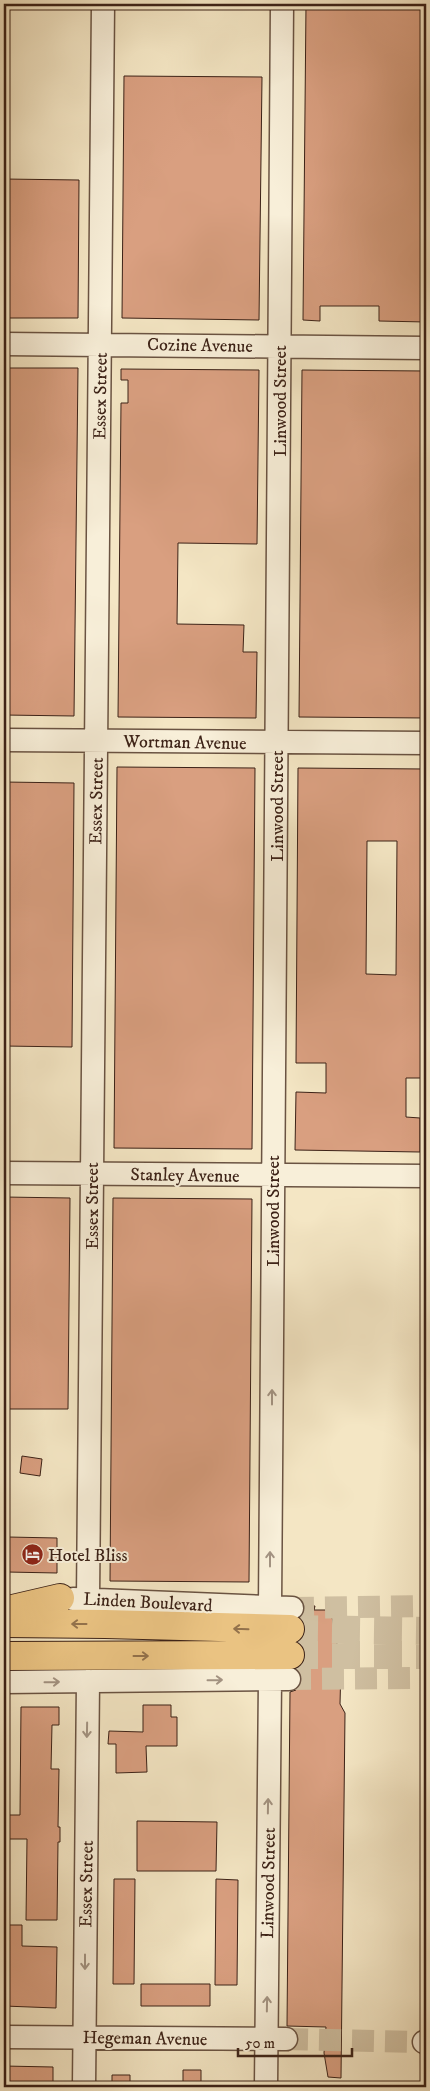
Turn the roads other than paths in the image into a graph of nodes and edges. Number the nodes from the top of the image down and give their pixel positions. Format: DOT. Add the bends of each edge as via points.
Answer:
graph roads {
  1 [pos="103,4"];
  2 [pos="282,4"];
  3 [pos="4,344"];
  4 [pos="100,344"];
  5 [pos="280,346"];
  6 [pos="426,348"];
  7 [pos="4,740"];
  8 [pos="96,741"];
  9 [pos="277,743"];
  10 [pos="426,743"];
  11 [pos="4,1173"];
  12 [pos="92,1174"];
  13 [pos="273,1176"];
  14 [pos="426,1176"];
  15 [pos="4,1597"];
  16 [pos="60,1598"];
  17 [pos="88,1599"];
  18 [pos="4,1611"];
  19 [pos="4,1623"];
  20 [pos="283,1643"];
  21 [pos="4,1656"];
  22 [pos="75,1656"];
  23 [pos="4,1671"];
  24 [pos="88,1681"];
  25 [pos="4,1682"];
  26 [pos="4,2036"];
  27 [pos="84,2037"];
  28 [pos="276,2039"];
  29 [pos="84,2087"];
  30 [pos="266,2087"];
  1 -- 4 [label="street, Essex Street"];
  2 -- 5 [label="street, Linwood Street"];
  3 -- 4 [label="street, Cozine Avenue"];
  4 -- 5 [label="street, Cozine Avenue"];
  4 -- 8 [label="street, Essex Street"];
  5 -- 6 [label="street, Cozine Avenue"];
  5 -- 9 [label="street, Linwood Street"];
  7 -- 8 [label="street, Wortman Avenue"];
  8 -- 9 [label="street, Wortman Avenue"];
  8 -- 12 [label="street, Essex Street"];
  9 -- 10 [label="street, Wortman Avenue"];
  9 -- 13 [label="street, Linwood Street"];
  11 -- 12 [label="street, Stanley Avenue"];
  12 -- 13 [label="street, Stanley Avenue"];
  12 -- 17 [label="street, Essex Street"];
  13 -- 14 [label="street, Stanley Avenue"];
  20 -- 13 [label="street, Linwood Street, one-way"];
  15 -- 16 [label="street, Linden Boulevard"];
  16 -- 17 [label="street, Linden Boulevard"];
  16 -- 18 [label="highway"];
  17 -- 20 [label="street, Linden Boulevard"];
  20 -- 19 [label="highway, Linden Boulevard, one-way" via="105,1624"];
  22 -- 20 [label="highway, one-way"];
  24 -- 20 [label="street, one-way"];
  28 -- 20 [label="street, Linwood Street, one-way"];
  21 -- 22 [label="highway"];
  22 -- 23 [label="highway"];
  25 -- 24 [label="street, one-way"];
  24 -- 27 [label="street, Essex Street, one-way"];
  26 -- 27 [label="street, Hegeman Avenue"];
  27 -- 28 [label="street, Hegeman Avenue"];
  27 -- 29 [label="street, Essex Street"];
  28 -- 30 [label="street, Linwood Street"];
}
